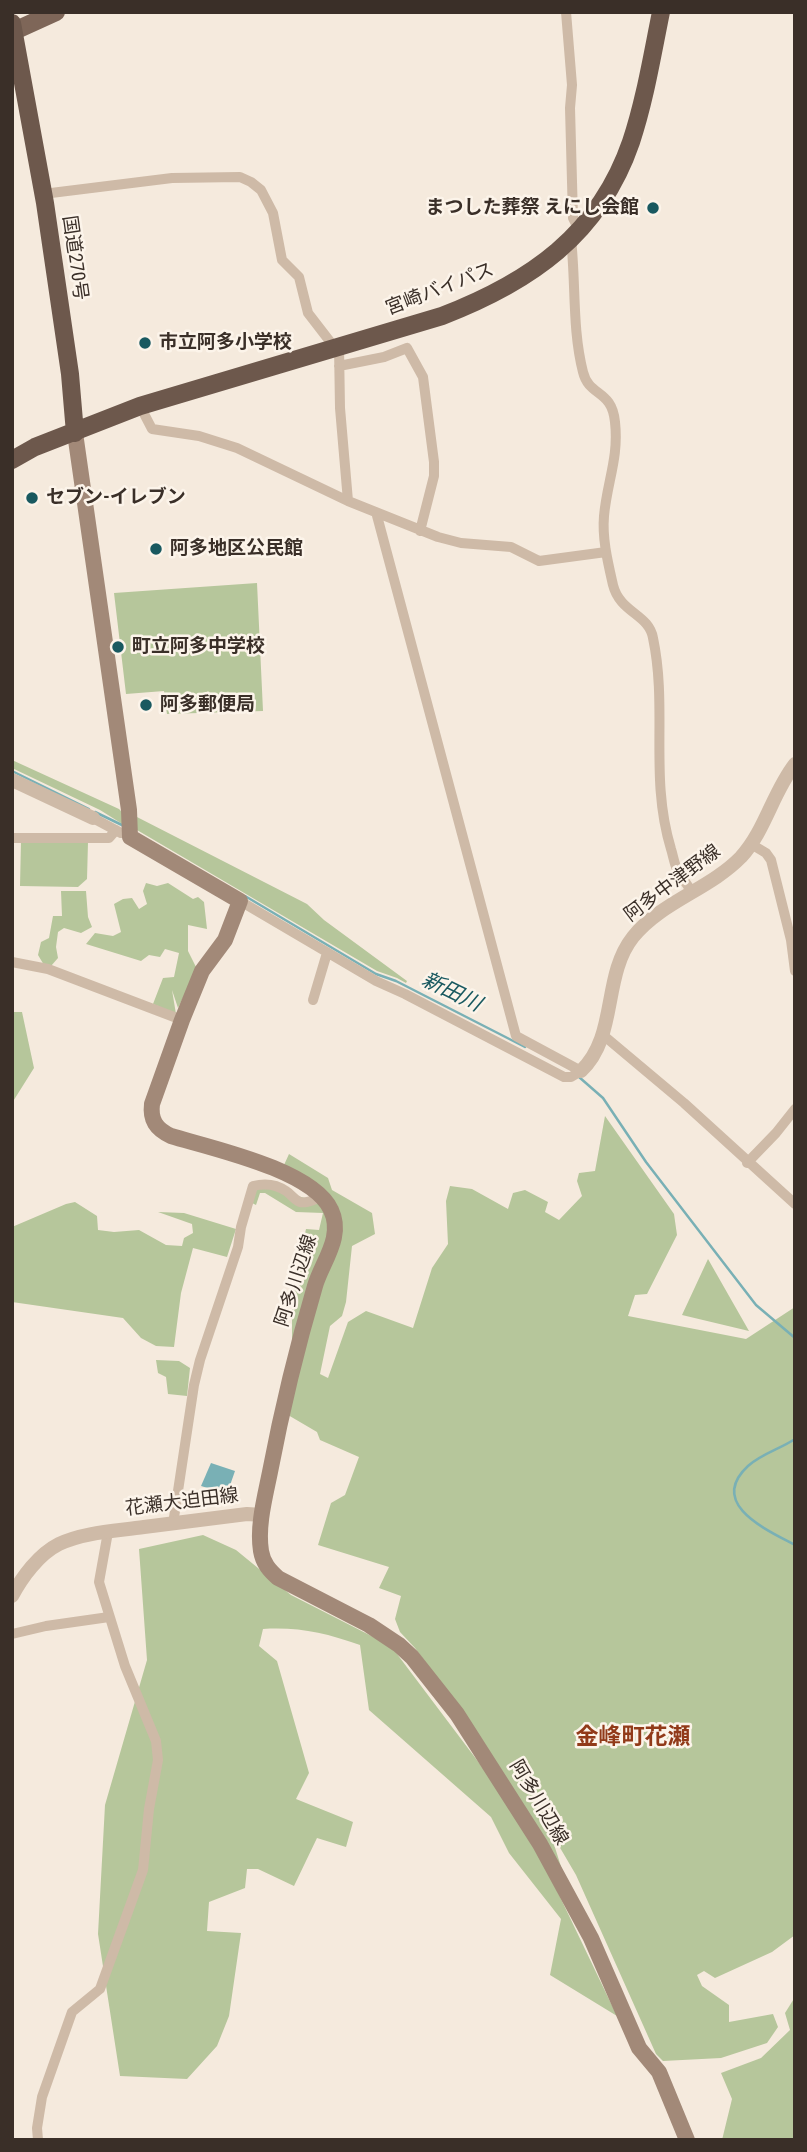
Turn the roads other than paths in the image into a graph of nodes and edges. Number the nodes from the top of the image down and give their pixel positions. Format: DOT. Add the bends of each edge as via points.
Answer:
graph roads {
  1 [pos="56,12"];
  2 [pos="566,12"];
  3 [pos="661,12"];
  4 [pos="13,29"];
  5 [pos="43,194"];
  6 [pos="575,235"];
  7 [pos="338,354"];
  8 [pos="140,406"];
  9 [pos="75,433"];
  10 [pos="12,460"];
  11 [pos="348,501"];
  12 [pos="376,512"];
  13 [pos="420,531"];
  14 [pos="606,552"];
  15 [pos="795,764"];
  16 [pos="12,780"];
  17 [pos="93,818"];
  18 [pos="126,832"];
  19 [pos="12,838"];
  20 [pos="751,844"];
  21 [pos="691,891"];
  22 [pos="240,901"];
  23 [pos="327,953"];
  24 [pos="12,961"];
  25 [pos="795,971"];
  26 [pos="313,1000"];
  27 [pos="182,1020"];
  28 [pos="603,1035"];
  29 [pos="577,1073"];
  30 [pos="795,1109"];
  31 [pos="747,1163"];
  32 [pos="321,1197"];
  33 [pos="795,1205"];
  34 [pos="262,1515"];
  35 [pos="173,1524"];
  36 [pos="108,1532"];
  37 [pos="12,1596"];
  38 [pos="109,1618"];
  39 [pos="12,1634"];
  40 [pos="38,2140"];
  41 [pos="687,2140"];
  1 -- 4 [label="main road"];
  2 -- 6 [label="street"];
  3 -- 6 [label="highway, 宮崎バイパス" via="630,144 614,180"];
  4 -- 5 [label="highway, 国道270号"];
  5 -- 7 [label="street" via="172,178 240,177 250,182 261,190 273,213 278,252 299,277 309,313"];
  5 -- 9 [label="highway, 国道270号"];
  6 -- 7 [label="highway, 宮崎バイパス" via="519,281 478,302"];
  6 -- 14 [label="street" via="583,374 587,386 604,396 614,412 616,449 604,520"];
  7 -- 8 [label="highway, 宮崎バイパス"];
  7 -- 11 [label="street"];
  7 -- 13 [label="street" via="384,357 407,348 424,377 433,476"];
  8 -- 9 [label="highway, 宮崎バイパス"];
  8 -- 11 [label="street" via="152,429 218,441"];
  9 -- 10 [label="highway"];
  9 -- 18 [label="main road"];
  11 -- 12 [label="street"];
  12 -- 13 [label="street"];
  12 -- 29 [label="street" via="516,1036"];
  13 -- 14 [label="street" via="461,543 511,547 539,561"];
  14 -- 21 [label="street" via="618,599 653,634 662,814 676,867"];
  15 -- 20 [label="street, 阿多中津野線"];
  16 -- 17 [label="street"];
  17 -- 18 [label="street"];
  18 -- 19 [label="street" via="109,838"];
  18 -- 22 [label="main road"];
  20 -- 21 [label="street, 阿多中津野線" via="723,872"];
  20 -- 25 [label="street" via="771,860"];
  21 -- 28 [label="street, 阿多中津野線" via="644,926 627,947"];
  22 -- 23 [label="street"];
  22 -- 27 [label="main road" via="225,940 202,971"];
  23 -- 26 [label="street"];
  23 -- 29 [label="street" via="564,1077"];
  24 -- 27 [label="street"];
  27 -- 32 [label="main road" via="152,1104 155,1124 171,1136 279,1168"];
  28 -- 29 [label="street, 阿多中津野線" via="590,1063"];
  28 -- 31 [label="street"];
  30 -- 31 [label="street"];
  31 -- 33 [label="street"];
  32 -- 34 [label="main road, 阿多川辺線" via="332,1210 335,1235 316,1282 283,1404"];
  32 -- 35 [label="street" via="297,1201 274,1185 253,1186 194,1385"];
  34 -- 35 [label="street, 花瀬大迫田線"];
  34 -- 41 [label="main road, 阿多川辺線" via="261,1551 267,1568 399,1645 457,1714 540,1844 585,1926 639,2048 659,2072"];
  35 -- 36 [label="street, 花瀬大迫田線"];
  36 -- 37 [label="street, 花瀬大迫田線" via="59,1544 25,1574"];
  36 -- 38 [label="street, 花瀬大迫田線" via="99,1582"];
  38 -- 39 [label="street"];
  38 -- 40 [label="street, 花瀬大迫田線" via="156,1741 158,1760 143,1870 100,1989 72,2012 42,2096"];
}
